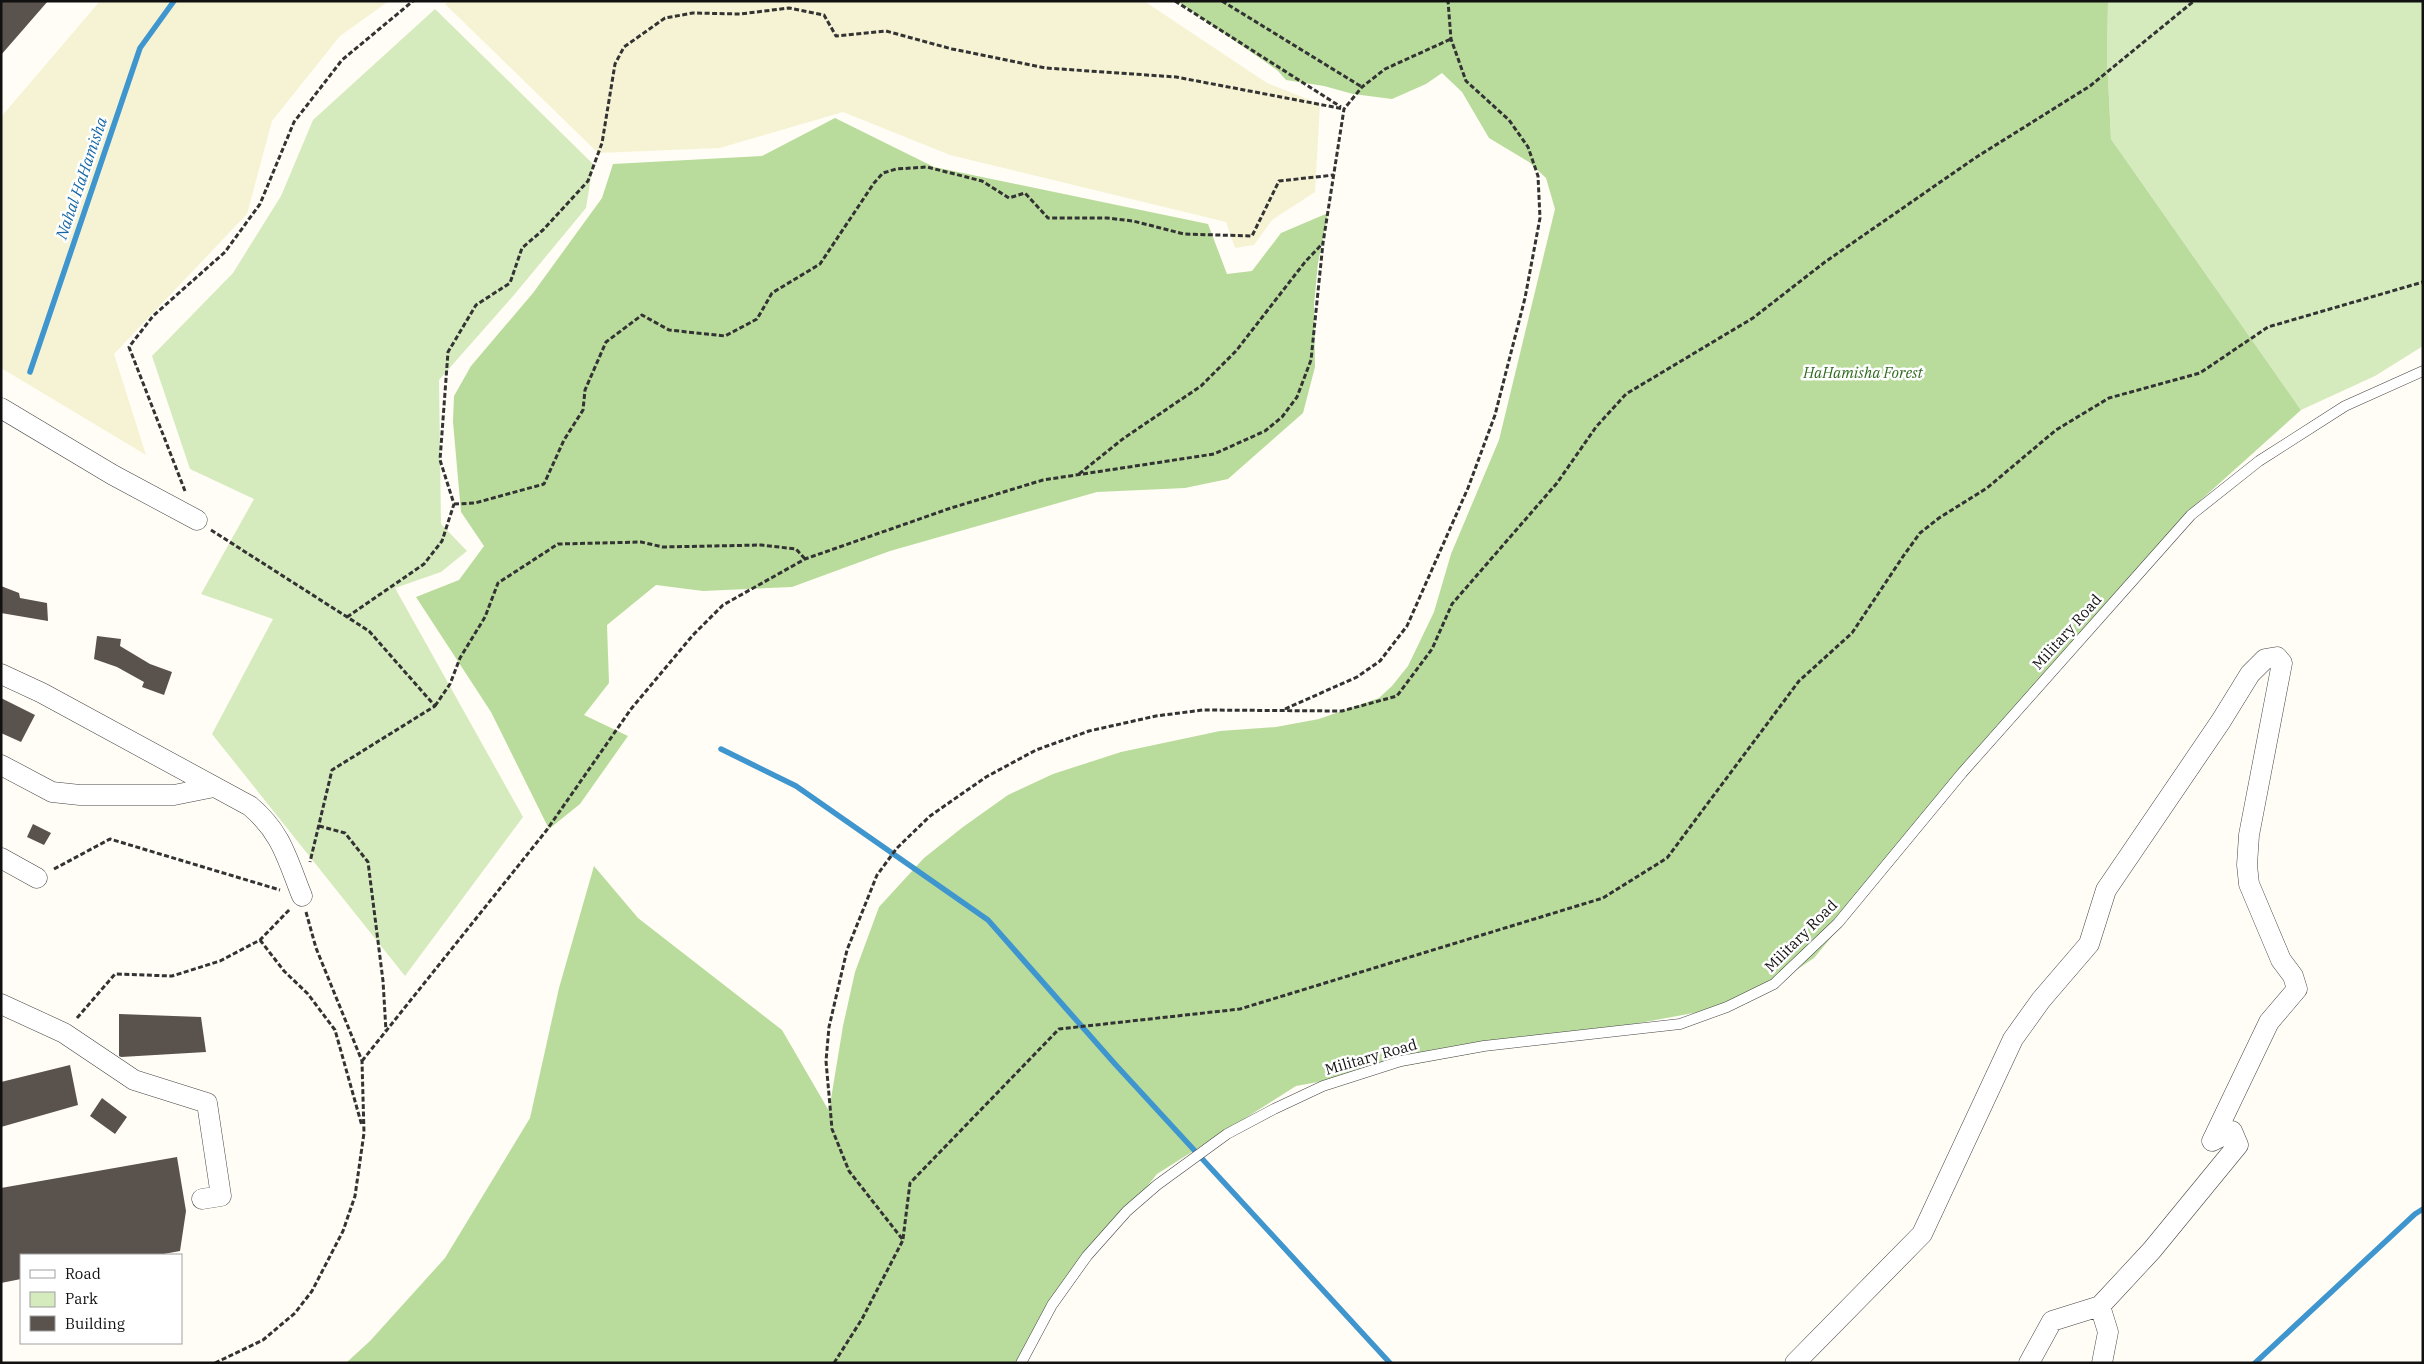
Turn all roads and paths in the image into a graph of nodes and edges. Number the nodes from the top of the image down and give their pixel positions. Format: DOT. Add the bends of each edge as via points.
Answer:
graph roads {
  1 [pos="413,1"];
  2 [pos="1175,1"];
  3 [pos="1222,1"];
  4 [pos="1448,1"];
  5 [pos="2194,1"];
  6 [pos="1451,38"];
  7 [pos="1362,87"];
  8 [pos="1344,109"];
  9 [pos="1334,176"];
  10 [pos="1323,242"];
  11 [pos="2423,282"];
  12 [pos="2423,371"];
  13 [pos="1,408"];
  14 [pos="1079,474"];
  15 [pos="186,493"];
  16 [pos="454,504"];
  17 [pos="197,520"];
  18 [pos="805,559"];
  19 [pos="347,617"];
  20 [pos="1,674"];
  21 [pos="435,706"];
  22 [pos="1282,711"];
  23 [pos="1,765"];
  24 [pos="214,787"];
  25 [pos="319,826"];
  26 [pos="1,858"];
  27 [pos="36,878"];
  28 [pos="302,896"];
  29 [pos="260,940"];
  30 [pos="1,1004"];
  31 [pos="386,1032"];
  32 [pos="64,1033"];
  33 [pos="362,1061"];
  34 [pos="364,1133"];
  35 [pos="202,1199"];
  36 [pos="903,1240"];
  37 [pos="2100,1306"];
  38 [pos="215,1363"];
  39 [pos="834,1363"];
  40 [pos="1021,1363"];
  41 [pos="1795,1363"];
  42 [pos="2029,1363"];
  43 [pos="2102,1363"];
  1 -- 15 [label="path" via="342,60 294,122 260,204 225,252 153,316 129,347"];
  2 -- 8 [label="path"];
  3 -- 7 [label="path"];
  4 -- 6 [label="path"];
  5 -- 22 [label="path" via="2090,86 1975,158 1825,262 1753,318 1626,394 1596,427 1557,483 1452,604 1432,650 1397,696 1342,711"];
  6 -- 7 [label="path" via="1385,69"];
  6 -- 22 [label="path" via="1466,81 1509,120 1528,147 1538,176 1540,218 1525,298 1495,415 1475,470 1407,626 1380,661 1357,677"];
  7 -- 8 [label="path"];
  8 -- 9 [label="path"];
  8 -- 16 [label="path" via="1176,77 1046,68 886,32 836,36 824,15 789,8 740,14 693,13 666,18 624,46 615,64 602,143 588,181 522,248 510,283 476,305 448,352 440,460"];
  9 -- 10 [label="path"];
  9 -- 16 [label="path" via="1278,181 1252,236 1184,234 1107,218 1048,218 1025,193 1009,198 982,181 927,167 884,173 820,264 772,293 757,319 725,336 669,330 642,316 606,342 585,390 583,410 564,440 544,484 475,503"];
  10 -- 14 [label="path" via="1236,352 1201,386 1124,438"];
  10 -- 14 [label="path" via="1311,360 1297,397 1282,417 1265,431 1214,454"];
  11 -- 36 [label="path" via="2268,327 2200,373 2109,398 2056,430 1987,488 1920,533 1852,633 1799,681 1667,858 1604,898 1240,1009 1059,1029 910,1183"];
  12 -- 40 [label="lane, Military Road" via="2345,406 2259,461 2191,515 1962,773 1838,923 1774,984 1728,1007 1680,1024 1484,1046 1401,1061 1323,1086 1274,1109 1227,1134 1127,1211 1087,1256 1052,1305"];
  13 -- 17 [label="street" via="113,476"];
  14 -- 18 [label="path" via="1043,480 951,508"];
  16 -- 19 [label="path" via="442,541 424,564"];
  17 -- 19 [label="path"];
  18 -- 21 [label="path" via="796,549 761,545 558,544 498,583 485,617"];
  18 -- 31 [label="path" via="723,606 693,635 631,709 546,831"];
  19 -- 21 [label="path" via="369,632"];
  20 -- 24 [label="street"];
  21 -- 25 [label="path" via="332,770"];
  22 -- 36 [label="path" via="1203,710 1156,716 1090,731 1036,750 986,777 930,816 897,848 877,876 848,950 828,1027 826,1061 832,1129 849,1171"];
  23 -- 24 [label="street" via="52,792 80,795 174,795"];
  24 -- 28 [label="street" via="250,806 267,820 279,839"];
  25 -- 28 [label="path"];
  25 -- 31 [label="path" via="345,833 368,862"];
  26 -- 27 [label="street"];
  27 -- 28 [label="path" via="110,839"];
  28 -- 29 [label="path"];
  28 -- 33 [label="path" via="316,948"];
  29 -- 32 [label="path" via="220,961 172,976 115,974"];
  29 -- 34 [label="path" via="335,1030"];
  30 -- 32 [label="street"];
  31 -- 33 [label="path"];
  32 -- 35 [label="street" via="134,1080 207,1102 221,1196"];
  33 -- 34 [label="path"];
  34 -- 38 [label="path" via="355,1196 342,1231 312,1291 295,1313 263,1340"];
  36 -- 39 [label="path" via="862,1319"];
  37 -- 41 [label="street" via="2152,1250 2238,1145 2232,1131 2212,1141 2269,1022 2297,989 2249,884 2247,865 2248,835 2282,663 2277,658 2266,659 2250,674 2106,890 2089,944 2013,1039 1922,1234"];
  37 -- 42 [label="street" via="2052,1321"];
  37 -- 43 [label="street" via="2108,1332"];
}
